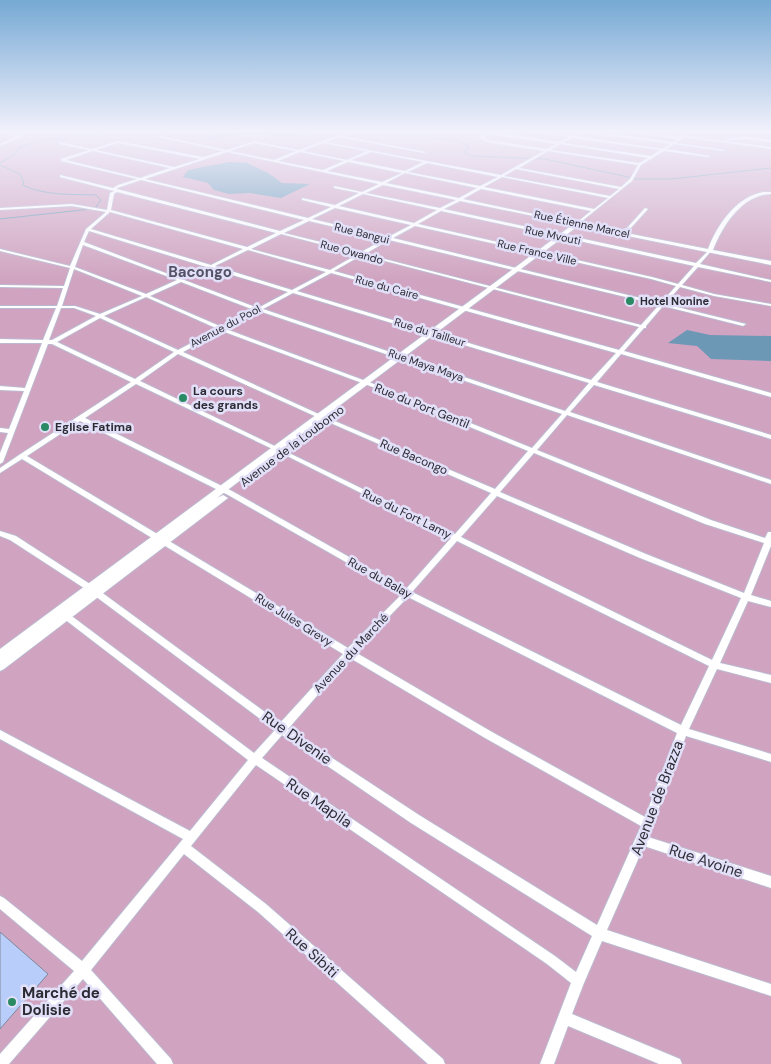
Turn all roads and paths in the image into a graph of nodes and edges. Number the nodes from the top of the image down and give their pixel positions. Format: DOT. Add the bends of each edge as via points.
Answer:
graph roads {
  1 [pos="78,181"];
  2 [pos="139,181"];
  3 [pos="152,181"];
  4 [pos="367,181"];
  5 [pos="389,181"];
  6 [pos="450,181"];
  7 [pos="493,181"];
  8 [pos="525,181"];
  9 [pos="583,181"];
  10 [pos="630,181"];
  11 [pos="382,184"];
  12 [pos="335,187"];
  13 [pos="483,187"];
  14 [pos="622,188"];
  15 [pos="116,191"];
  16 [pos="366,193"];
  17 [pos="771,193"];
  18 [pos="610,197"];
  19 [pos="303,199"];
  20 [pos="461,199"];
  21 [pos="339,206"];
  22 [pos="0,208"];
  23 [pos="646,209"];
  24 [pos="594,210"];
  25 [pos="109,211"];
  26 [pos="437,211"];
  27 [pos="306,219"];
  28 [pos="580,223"];
  29 [pos="412,224"];
  30 [pos="88,229"];
  31 [pos="628,229"];
  32 [pos="618,232"];
  33 [pos="278,233"];
  34 [pos="635,236"];
  35 [pos="563,237"];
  36 [pos="386,239"];
  37 [pos="82,243"];
  38 [pos="246,248"];
  39 [pos="0,250"];
  40 [pos="710,250"];
  41 [pos="543,253"];
  42 [pos="357,254"];
  43 [pos="771,263"];
  44 [pos="698,265"];
  45 [pos="212,266"];
  46 [pos="74,268"];
  47 [pos="520,270"];
  48 [pos="329,272"];
  49 [pos="179,281"];
  50 [pos="771,281"];
  51 [pos="0,286"];
  52 [pos="680,286"];
  53 [pos="65,288"];
  54 [pos="495,289"];
  55 [pos="293,291"];
  56 [pos="146,295"];
  57 [pos="771,305"];
  58 [pos="60,306"];
  59 [pos="662,306"];
  60 [pos="0,307"];
  61 [pos="257,309"];
  62 [pos="469,309"];
  63 [pos="100,316"];
  64 [pos="743,324"];
  65 [pos="644,327"];
  66 [pos="220,328"];
  67 [pos="436,334"];
  68 [pos="0,341"];
  69 [pos="49,342"];
  70 [pos="176,352"];
  71 [pos="620,352"];
  72 [pos="405,357"];
  73 [pos="135,381"];
  74 [pos="592,382"];
  75 [pos="369,384"];
  76 [pos="0,388"];
  77 [pos="28,390"];
  78 [pos="771,395"];
  79 [pos="564,413"];
  80 [pos="80,418"];
  81 [pos="324,418"];
  82 [pos="0,430"];
  83 [pos="12,431"];
  84 [pos="771,437"];
  85 [pos="531,450"];
  86 [pos="280,451"];
  87 [pos="22,456"];
  88 [pos="0,462"];
  89 [pos="0,471"];
  90 [pos="771,482"];
  91 [pos="226,492"];
  92 [pos="496,493"];
  93 [pos="0,533"];
  94 [pos="454,538"];
  95 [pos="162,539"];
  96 [pos="770,540"];
  97 [pos="93,591"];
  98 [pos="407,593"];
  99 [pos="746,597"];
  100 [pos="771,604"];
  101 [pos="66,616"];
  102 [pos="348,654"];
  103 [pos="0,655"];
  104 [pos="714,665"];
  105 [pos="0,666"];
  106 [pos="771,679"];
  107 [pos="282,730"];
  108 [pos="683,731"];
  109 [pos="0,734"];
  110 [pos="771,758"];
  111 [pos="255,759"];
  112 [pos="647,824"];
  113 [pos="642,840"];
  114 [pos="186,842"];
  115 [pos="771,882"];
  116 [pos="0,902"];
  117 [pos="600,934"];
  118 [pos="82,970"];
  119 [pos="578,981"];
  120 [pos="771,990"];
  121 [pos="565,1018"];
  122 [pos="0,1064"];
  123 [pos="166,1064"];
  124 [pos="438,1064"];
  125 [pos="547,1064"];
  126 [pos="675,1064"];
  1 -- 15 [label="street, Rue Owando"];
  2 -- 15 [label="street" via="119,186"];
  3 -- 27 [label="street, Rue Bangui"];
  4 -- 11 [label="street, Rue Étienne Marcel"];
  5 -- 11 [label="street"];
  6 -- 13 [label="street"];
  7 -- 13 [label="street, Avenue du Pool"];
  8 -- 18 [label="street"];
  9 -- 14 [label="street"];
  10 -- 14 [label="street"];
  11 -- 16 [label="street"];
  11 -- 20 [label="street, Rue Étienne Marcel"];
  12 -- 16 [label="street, Rue Mvouti"];
  13 -- 20 [label="street, Avenue du Pool"];
  13 -- 24 [label="street"];
  14 -- 18 [label="street"];
  15 -- 25 [label="street" via="112,193"];
  15 -- 33 [label="street, Rue Owando"];
  16 -- 21 [label="street"];
  16 -- 26 [label="street, Rue Mvouti"];
  17 -- 40 [label="street" via="754,196 744,202 714,238"];
  18 -- 24 [label="street"];
  19 -- 21 [label="street, Rue France Ville"];
  20 -- 26 [label="street, Avenue du Pool"];
  20 -- 28 [label="street, Rue Étienne Marcel"];
  21 -- 27 [label="street"];
  21 -- 29 [label="street, Rue France Ville"];
  22 -- 25 [label="street, Rue du Caire" via="72,205"];
  23 -- 31 [label="street"];
  24 -- 28 [label="street"];
  25 -- 30 [label="street"];
  25 -- 38 [label="street, Rue du Caire"];
  26 -- 29 [label="street, Avenue du Pool"];
  26 -- 35 [label="street, Rue Mvouti"];
  27 -- 33 [label="street"];
  27 -- 36 [label="street, Rue Bangui"];
  28 -- 32 [label="street, Rue Étienne Marcel"];
  28 -- 35 [label="street, Avenue de la Loubomo"];
  29 -- 36 [label="street, Avenue du Pool"];
  29 -- 41 [label="street, Rue France Ville"];
  30 -- 37 [label="street"];
  30 -- 45 [label="street, Rue du Tailleur"];
  31 -- 32 [label="street"];
  31 -- 34 [label="street"];
  32 -- 34 [label="street, Rue Étienne Marcel"];
  33 -- 38 [label="street"];
  33 -- 42 [label="street, Rue Owando"];
  34 -- 40 [label="street, Rue Étienne Marcel"];
  35 -- 41 [label="street, Avenue de la Loubomo"];
  35 -- 44 [label="street, Rue Mvouti"];
  36 -- 42 [label="street, Avenue du Pool"];
  36 -- 47 [label="street, Rue Bangui"];
  37 -- 46 [label="street"];
  37 -- 49 [label="street, Rue Maya Maya"];
  38 -- 45 [label="street"];
  38 -- 48 [label="street, Rue du Caire"];
  39 -- 46 [label="street, Rue du Port Gentil"];
  40 -- 43 [label="street, Rue Étienne Marcel"];
  40 -- 44 [label="street, Avenue du Marché"];
  41 -- 47 [label="street, Avenue de la Loubomo"];
  41 -- 52 [label="street, Rue France Ville"];
  42 -- 48 [label="street, Avenue du Pool"];
  42 -- 54 [label="street, Rue Owando"];
  44 -- 50 [label="street, Rue Mvouti"];
  44 -- 52 [label="street, Avenue du Marché"];
  45 -- 55 [label="street, Rue du Tailleur"];
  46 -- 53 [label="street"];
  46 -- 56 [label="street, Rue du Port Gentil"];
  47 -- 54 [label="street, Avenue de la Loubomo"];
  47 -- 59 [label="street, Rue Bangui"];
  48 -- 55 [label="street, Avenue du Pool"];
  48 -- 62 [label="street, Rue du Caire"];
  49 -- 56 [label="street"];
  49 -- 61 [label="street, Rue Maya Maya"];
  51 -- 53 [label="street"];
  52 -- 57 [label="street, Rue France Ville"];
  52 -- 59 [label="street, Avenue du Marché"];
  53 -- 58 [label="street"];
  54 -- 62 [label="street, Avenue de la Loubomo"];
  54 -- 65 [label="street, Rue Owando"];
  55 -- 61 [label="street, Avenue du Pool"];
  55 -- 67 [label="street, Rue du Tailleur"];
  56 -- 63 [label="street"];
  56 -- 66 [label="street, Rue du Port Gentil"];
  58 -- 60 [label="street, Rue Bacongo"];
  58 -- 63 [label="street, Rue Bacongo" via="75,307"];
  58 -- 69 [label="street"];
  59 -- 64 [label="street, Rue Bangui"];
  59 -- 65 [label="street, Avenue du Marché"];
  61 -- 66 [label="street, Avenue du Pool"];
  61 -- 72 [label="street, Rue Maya Maya"];
  62 -- 67 [label="street, Avenue de la Loubomo"];
  62 -- 71 [label="street, Rue du Caire"];
  63 -- 69 [label="street"];
  63 -- 70 [label="street, Rue Bacongo"];
  65 -- 71 [label="street, Avenue du Marché"];
  66 -- 70 [label="street, Avenue du Pool"];
  66 -- 75 [label="street, Rue du Port Gentil"];
  67 -- 72 [label="street, Avenue de la Loubomo"];
  67 -- 74 [label="street, Rue du Tailleur"];
  68 -- 69 [label="street"];
  69 -- 73 [label="street, Rue du Fort Lamy"];
  69 -- 77 [label="street"];
  70 -- 73 [label="street, Avenue du Pool"];
  70 -- 81 [label="street, Rue Bacongo"];
  71 -- 74 [label="street, Avenue du Marché"];
  71 -- 78 [label="street, Rue du Caire"];
  72 -- 75 [label="street, Avenue de la Loubomo"];
  72 -- 79 [label="street, Rue Maya Maya"];
  73 -- 80 [label="street, Avenue du Pool"];
  73 -- 86 [label="street, Rue du Fort Lamy"];
  74 -- 79 [label="street, Avenue du Marché"];
  74 -- 84 [label="street, Rue du Tailleur"];
  75 -- 81 [label="street, Avenue de la Loubomo"];
  75 -- 85 [label="street, Rue du Port Gentil"];
  76 -- 77 [label="street"];
  77 -- 83 [label="street"];
  79 -- 85 [label="street, Avenue du Marché"];
  79 -- 90 [label="street, Rue Maya Maya"];
  80 -- 87 [label="street, Avenue du Pool"];
  80 -- 91 [label="street, Rue du Balay"];
  81 -- 86 [label="street, Avenue de la Loubomo"];
  81 -- 92 [label="street, Rue Bacongo"];
  82 -- 83 [label="street"];
  83 -- 88 [label="street"];
  85 -- 92 [label="street, Avenue du Marché"];
  85 -- 96 [label="street, Rue du Port Gentil" via="708,522"];
  86 -- 91 [label="street, Avenue de la Loubomo"];
  86 -- 94 [label="street, Rue du Fort Lamy"];
  87 -- 89 [label="street, Avenue du Pool"];
  87 -- 95 [label="street, Rue Jules Grevy"];
  91 -- 95 [label="street, Avenue de la Loubomo"];
  91 -- 98 [label="street, Rue du Balay"];
  92 -- 94 [label="street, Avenue du Marché"];
  92 -- 99 [label="street, Rue Bacongo"];
  93 -- 97 [label="street, Rue Divenie" via="13,538"];
  94 -- 98 [label="street, Avenue du Marché"];
  94 -- 104 [label="street, Rue du Fort Lamy"];
  95 -- 97 [label="street, Avenue de la Loubomo"];
  95 -- 102 [label="street, Rue Jules Grevy"];
  96 -- 99 [label="street, Avenue de Brazza"];
  97 -- 101 [label="street, Avenue de la Loubomo"];
  97 -- 103 [label="street, Avenue de la Loubomo"];
  97 -- 107 [label="street, Rue Divenie"];
  98 -- 102 [label="street, Avenue du Marché"];
  98 -- 108 [label="street, Rue du Balay"];
  99 -- 100 [label="street, Rue Bacongo"];
  99 -- 104 [label="street, Avenue de Brazza"];
  101 -- 105 [label="street, Avenue de la Loubomo"];
  101 -- 111 [label="street, Rue Mapila"];
  102 -- 107 [label="street, Avenue du Marché"];
  102 -- 112 [label="street, Rue Jules Grevy"];
  104 -- 106 [label="street, Rue du Fort Lamy"];
  104 -- 108 [label="street, Avenue de Brazza"];
  107 -- 111 [label="street, Avenue du Marché"];
  107 -- 117 [label="street, Rue Divenie" via="423,824"];
  108 -- 110 [label="street, Rue du Balay"];
  108 -- 112 [label="street, Avenue de Brazza"];
  109 -- 114 [label="street, Rue Sibiti"];
  111 -- 114 [label="street, Avenue du Marché"];
  111 -- 119 [label="street, Rue Mapila"];
  112 -- 113 [label="street, Avenue de Brazza"];
  113 -- 115 [label="street, Rue Avoine"];
  113 -- 117 [label="street, Avenue de Brazza"];
  114 -- 118 [label="street, Avenue du Marché"];
  114 -- 124 [label="street, Rue Sibiti"];
  116 -- 118 [label="street"];
  117 -- 119 [label="street, Avenue de Brazza"];
  117 -- 120 [label="street, Rue Divenie"];
  118 -- 122 [label="street, Avenue du Marché"];
  118 -- 123 [label="street"];
  119 -- 121 [label="street, Avenue de Brazza"];
  121 -- 125 [label="street, Avenue de Brazza"];
  121 -- 126 [label="street"];
}
